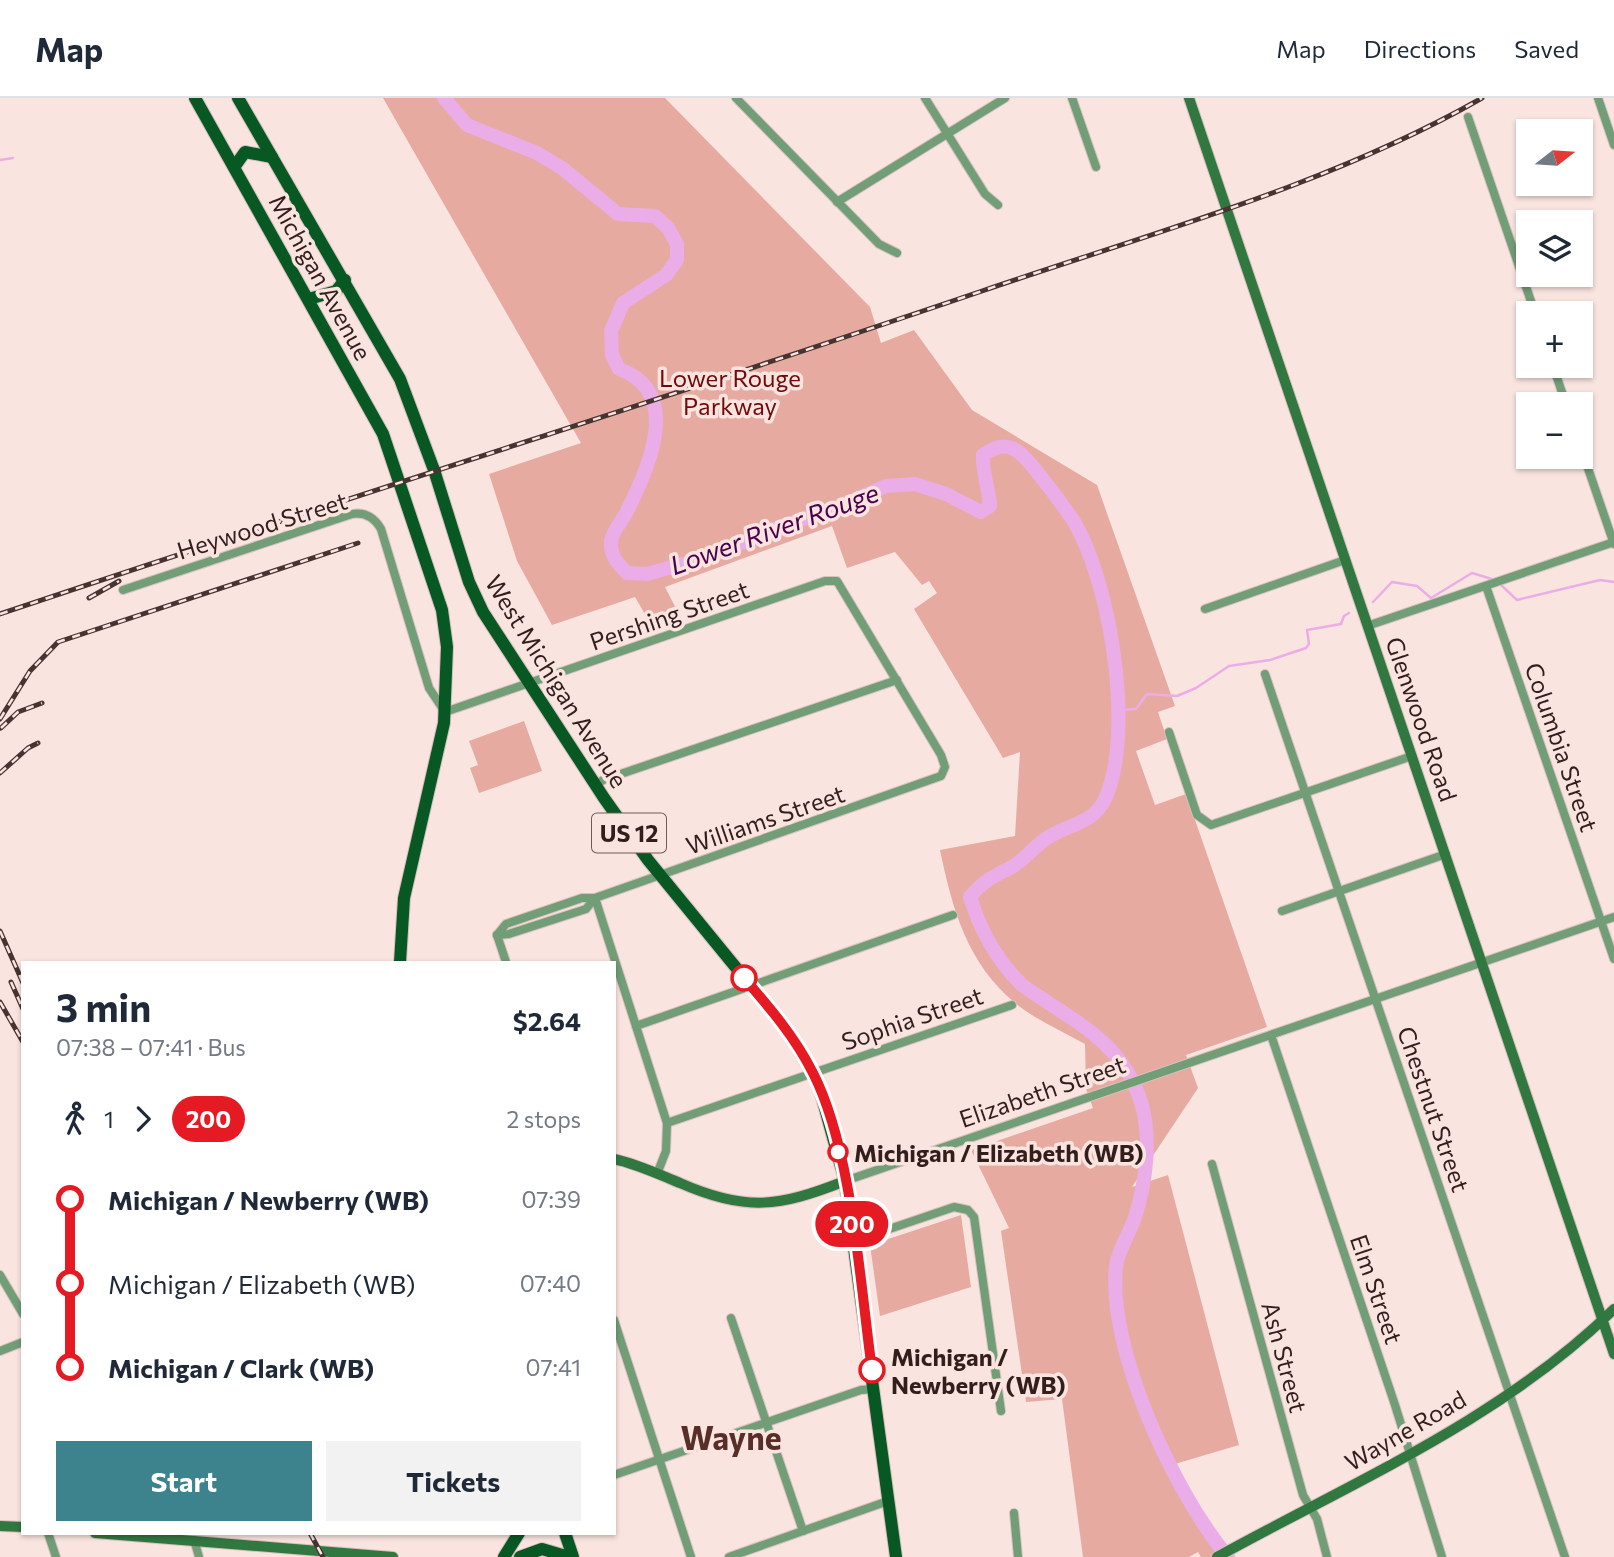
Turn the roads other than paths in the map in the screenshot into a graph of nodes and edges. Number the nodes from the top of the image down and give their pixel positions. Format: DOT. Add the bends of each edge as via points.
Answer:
graph roads {
  1 [pos="195,98"];
  2 [pos="238,98"];
  3 [pos="736,98"];
  4 [pos="925,98"];
  5 [pos="1005,98"];
  6 [pos="1072,98"];
  7 [pos="1189,98"];
  8 [pos="1598,98"];
  9 [pos="1468,117"];
  10 [pos="947,134"];
  11 [pos="1614,145"];
  12 [pos="272,157"];
  13 [pos="234,166"];
  14 [pos="1096,167"];
  15 [pos="837,202"];
  16 [pos="998,205"];
  17 [pos="897,253"];
  18 [pos="345,280"];
  19 [pos="309,299"];
  20 [pos="1531,301"];
  21 [pos="1588,469"];
  22 [pos="434,470"];
  23 [pos="1614,543"];
  24 [pos="1345,560"];
  25 [pos="1486,586"];
  26 [pos="123,590"];
  27 [pos="1205,609"];
  28 [pos="1367,626"];
  29 [pos="1265,674"];
  30 [pos="897,680"];
  31 [pos="528,683"];
  32 [pos="446,712"];
  33 [pos="1169,732"];
  34 [pos="1412,756"];
  35 [pos="595,786"];
  36 [pos="1306,793"];
  37 [pos="1446,854"];
  38 [pos="660,874"];
  39 [pos="1339,891"];
  40 [pos="594,898"];
  41 [pos="1282,911"];
  42 [pos="953,915"];
  43 [pos="1614,917"];
  44 [pos="1601,922"];
  45 [pos="1614,960"];
  46 [pos="400,961"];
  47 [pos="506,961"];
  48 [pos="615,961"];
  49 [pos="1483,962"];
  50 [pos="616,965"];
  51 [pos="751,986"];
  52 [pos="1376,999"];
  53 [pos="1012,1005"];
  54 [pos="636,1026"];
  55 [pos="1271,1035"];
  56 [pos="813,1073"];
  57 [pos="667,1123"];
  58 [pos="616,1160"];
  59 [pos="1212,1164"];
  60 [pos="657,1174"];
  61 [pos="845,1181"];
  62 [pos="854,1241"];
  63 [pos="0,1275"];
  64 [pos="1614,1309"];
  65 [pos="21,1311"];
  66 [pos="731,1318"];
  67 [pos="1602,1321"];
  68 [pos="616,1326"];
  69 [pos="21,1343"];
  70 [pos="0,1351"];
  71 [pos="1614,1354"];
  72 [pos="874,1389"];
  73 [pos="1510,1392"];
  74 [pos="1001,1411"];
  75 [pos="766,1423"];
  76 [pos="1411,1453"];
  77 [pos="659,1460"];
  78 [pos="616,1474"];
  79 [pos="888,1501"];
  80 [pos="1310,1508"];
  81 [pos="1014,1513"];
  82 [pos="0,1526"];
  83 [pos="21,1527"];
  84 [pos="803,1531"];
  85 [pos="49,1535"];
  86 [pos="116,1535"];
  87 [pos="518,1535"];
  88 [pos="566,1535"];
  89 [pos="195,1543"];
  90 [pos="56,1557"];
  91 [pos="199,1557"];
  92 [pos="393,1557"];
  93 [pos="504,1557"];
  94 [pos="520,1557"];
  95 [pos="571,1557"];
  96 [pos="691,1557"];
  97 [pos="729,1557"];
  98 [pos="895,1557"];
  99 [pos="1018,1557"];
  100 [pos="1217,1557"];
  101 [pos="1327,1557"];
  102 [pos="1442,1557"];
  103 [pos="1565,1557"];
  1 -- 13 [label="main road, Michigan Avenue"];
  2 -- 12 [label="main road, Michigan Avenue / US 12"];
  3 -- 15 [label="street"];
  4 -- 10 [label="street"];
  5 -- 10 [label="street"];
  6 -- 14 [label="street"];
  7 -- 24 [label="street, Glenwood Road"];
  8 -- 11 [label="street"];
  9 -- 20 [label="street"];
  10 -- 15 [label="street"];
  10 -- 16 [label="street" via="985,194"];
  12 -- 13 [label="main road" via="245,152"];
  12 -- 18 [label="main road, Michigan Avenue / US 12"];
  13 -- 19 [label="main road, Michigan Avenue"];
  15 -- 17 [label="street" via="879,244"];
  18 -- 19 [label="main road" via="336,291"];
  18 -- 22 [label="main road, Michigan Avenue / US 12" via="400,379"];
  19 -- 32 [label="main road, Michigan Avenue" via="383,434 401,481 442,610 447,647"];
  21 -- 23 [label="street"];
  22 -- 31 [label="main road, West Michigan Avenue / US 12" via="469,582"];
  23 -- 25 [label="street"];
  24 -- 27 [label="street"];
  24 -- 28 [label="street, Glenwood Road"];
  25 -- 28 [label="street"];
  25 -- 44 [label="street, Columbia Street"];
  26 -- 32 [label="street, Heywood Street" via="352,514 370,516 381,529 429,688"];
  28 -- 34 [label="street, Glenwood Road"];
  29 -- 36 [label="street, Chestnut Street"];
  30 -- 31 [label="street, Pershing Street" via="834,580"];
  30 -- 35 [label="street"];
  30 -- 38 [label="street, Williams Street" via="941,755 944,772 933,781"];
  31 -- 32 [label="street, Pershing Street"];
  31 -- 35 [label="main road, West Michigan Avenue / US 12"];
  32 -- 46 [label="main road, Michigan Avenue" via="404,898"];
  33 -- 36 [label="street" via="1197,816 1205,824"];
  34 -- 36 [label="street"];
  34 -- 37 [label="street, Glenwood Road"];
  35 -- 38 [label="main road, West Michigan Avenue / US 12"];
  36 -- 39 [label="street, Chestnut Street"];
  37 -- 39 [label="street"];
  37 -- 49 [label="street, Glenwood Road"];
  38 -- 40 [label="street, Williams Street"];
  38 -- 51 [label="main road, West Michigan Avenue / US 12"];
  39 -- 41 [label="street"];
  39 -- 52 [label="street, Chestnut Street"];
  40 -- 47 [label="street, Williams Street" via="586,909 497,935"];
  40 -- 48 [label="street"];
  42 -- 51 [label="street"];
  43 -- 44 [label="street, Elizabeth Street"];
  44 -- 45 [label="street, Columbia Street"];
  44 -- 49 [label="street, Elizabeth Street"];
  49 -- 52 [label="street, Elizabeth Street"];
  49 -- 67 [label="street, Glenwood Road"];
  50 -- 54 [label="street"];
  51 -- 54 [label="street"];
  51 -- 56 [label="main road, West Michigan Avenue / US 12" via="797,1044"];
  52 -- 55 [label="street, Elizabeth Street"];
  52 -- 73 [label="street, Chestnut Street"];
  53 -- 56 [label="street, Sophia Street"];
  54 -- 57 [label="street"];
  55 -- 61 [label="street, Elizabeth Street"];
  55 -- 76 [label="street, Elm Street"];
  56 -- 57 [label="street, Sophia Street"];
  56 -- 61 [label="main road, West Michigan Avenue / US 12" via="826,1104"];
  57 -- 60 [label="street" via="666,1151"];
  58 -- 60 [label="street, Elizabeth Street"];
  59 -- 80 [label="street, Ash Street"];
  60 -- 61 [label="street, Elizabeth Street" via="715,1198 751,1205 792,1201"];
  61 -- 62 [label="main road, West Michigan Avenue / US 12"];
  62 -- 72 [label="main road, West Michigan Avenue / US 12"];
  62 -- 74 [label="street" via="954,1207 968,1210 974,1217"];
  63 -- 65 [label="street"];
  64 -- 67 [label="street, Wayne Road"];
  66 -- 75 [label="street"];
  67 -- 71 [label="street, Glenwood Road"];
  67 -- 73 [label="street, Wayne Road"];
  68 -- 77 [label="street"];
  69 -- 70 [label="street"];
  72 -- 75 [label="street"];
  72 -- 79 [label="main road, West Michigan Avenue / US 12"];
  73 -- 76 [label="street, Wayne Road"];
  73 -- 103 [label="street, Chestnut Street"];
  75 -- 77 [label="street"];
  75 -- 84 [label="street"];
  76 -- 80 [label="street, Wayne Road"];
  76 -- 102 [label="street, Elm Street"];
  77 -- 78 [label="street"];
  77 -- 96 [label="street"];
  79 -- 84 [label="street"];
  79 -- 98 [label="main road, West Michigan Avenue / US 12"];
  80 -- 100 [label="street, Wayne Road"];
  80 -- 101 [label="street, Ash Street"];
  81 -- 99 [label="street"];
  82 -- 83 [label="street"];
  84 -- 97 [label="street"];
  85 -- 90 [label="street"];
  86 -- 89 [label="street"];
  87 -- 93 [label="main road"];
  88 -- 95 [label="main road"];
  89 -- 91 [label="street"];
  89 -- 92 [label="street"];
  94 -- 95 [label="main road" via="542,1549"];
}
